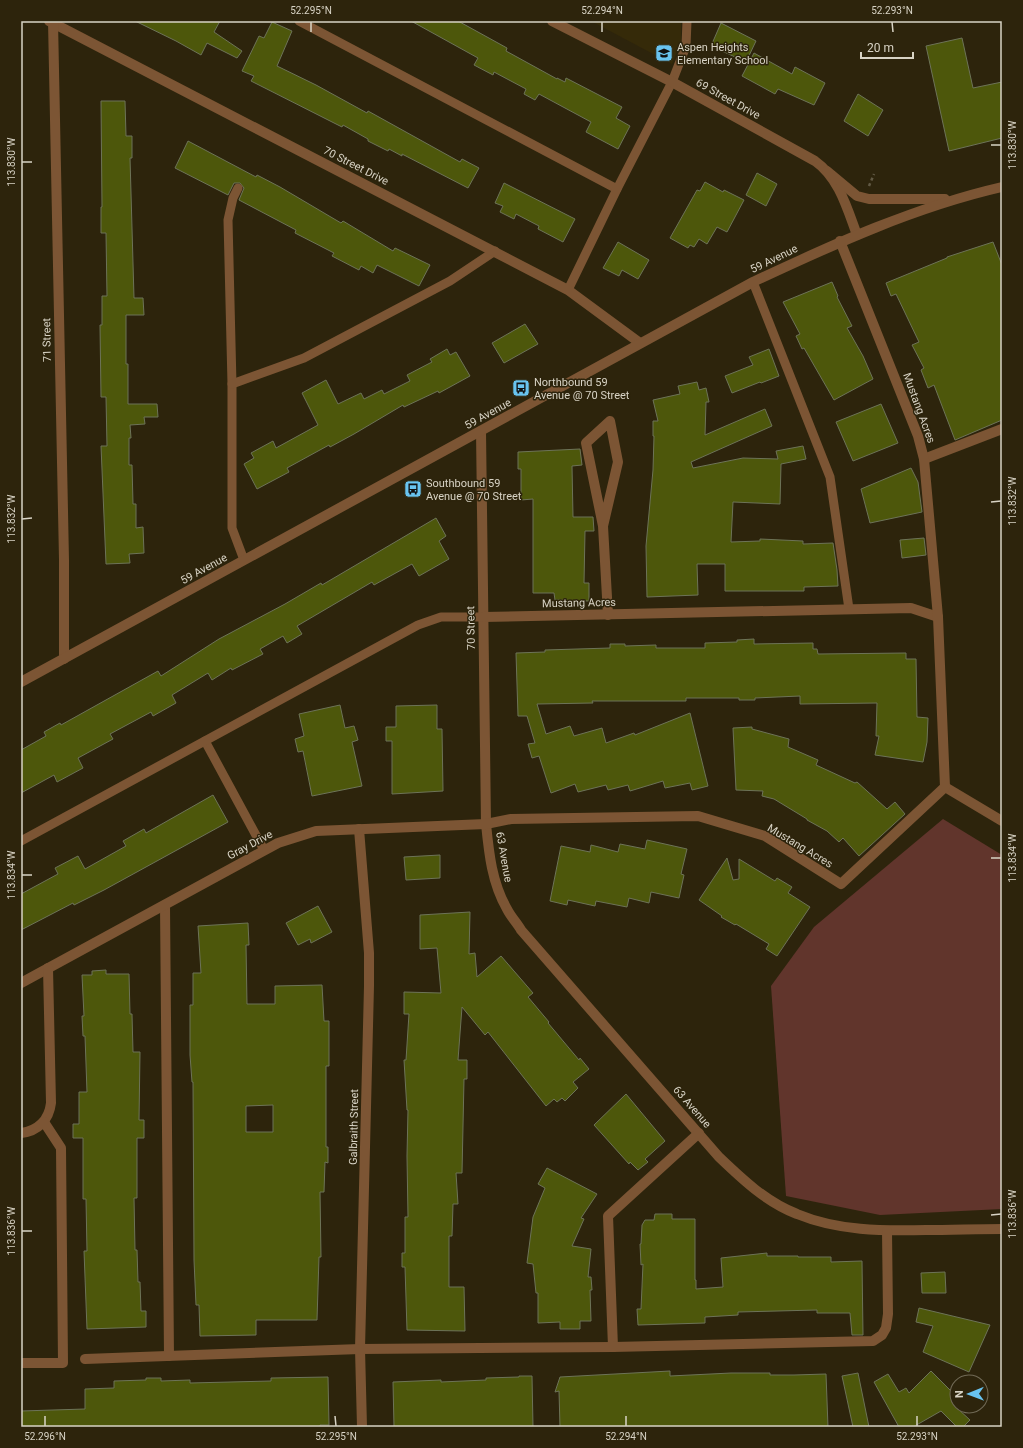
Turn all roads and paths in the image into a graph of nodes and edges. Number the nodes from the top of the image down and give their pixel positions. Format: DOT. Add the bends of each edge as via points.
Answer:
graph roads {
  1 [pos="298,21"];
  2 [pos="552,21"];
  3 [pos="687,21"];
  4 [pos="51,22"];
  5 [pos="672,82"];
  6 [pos="827,171"];
  7 [pos="238,188"];
  8 [pos="617,189"];
  9 [pos="1001,189"];
  10 [pos="957,199"];
  11 [pos="857,235"];
  12 [pos="840,241"];
  13 [pos="495,252"];
  14 [pos="753,282"];
  15 [pos="568,290"];
  16 [pos="640,343"];
  17 [pos="232,384"];
  18 [pos="1002,429"];
  19 [pos="481,431"];
  20 [pos="924,459"];
  21 [pos="603,526"];
  22 [pos="244,560"];
  23 [pos="849,609"];
  24 [pos="608,615"];
  25 [pos="483,617"];
  26 [pos="938,617"];
  27 [pos="64,659"];
  28 [pos="21,682"];
  29 [pos="205,741"];
  30 [pos="945,786"];
  31 [pos="1002,821"];
  32 [pos="486,824"];
  33 [pos="359,829"];
  34 [pos="21,841"];
  35 [pos="264,850"];
  36 [pos="165,905"];
  37 [pos="48,968"];
  38 [pos="21,983"];
  39 [pos="44,1122"];
  40 [pos="21,1133"];
  41 [pos="699,1133"];
  42 [pos="1002,1229"];
  43 [pos="886,1231"];
  44 [pos="613,1347"];
  45 [pos="360,1349"];
  46 [pos="169,1356"];
  47 [pos="85,1358"];
  48 [pos="21,1363"];
  49 [pos="362,1427"];
  1 -- 8 [label="lane"];
  2 -- 5 [label="street, 69 Street Drive"];
  3 -- 5 [label="lane" via="686,46"];
  4 -- 13 [label="street, 70 Street Drive"];
  4 -- 27 [label="street, 71 Street" via="64,560"];
  5 -- 6 [label="street, 69 Street Drive" via="815,160"];
  5 -- 8 [label="lane"];
  6 -- 10 [label="street" via="857,196 869,199"];
  6 -- 11 [label="street, 69 Street Drive" via="842,195"];
  7 -- 17 [label="lane" via="228,220"];
  8 -- 15 [label="lane"];
  9 -- 10 [label="street, 59 Avenue"];
  10 -- 11 [label="street, 59 Avenue" via="926,208"];
  11 -- 12 [label="street, 59 Avenue"];
  12 -- 14 [label="street, 59 Avenue"];
  12 -- 20 [label="street, Mustang Acres" via="918,436"];
  13 -- 15 [label="street, 70 Street Drive"];
  13 -- 17 [label="lane" via="450,281 304,358"];
  14 -- 16 [label="street, 59 Avenue"];
  14 -- 23 [label="lane" via="830,477"];
  15 -- 16 [label="street, 70 Street Drive"];
  16 -- 19 [label="street, 59 Avenue"];
  17 -- 22 [label="lane" via="232,528"];
  18 -- 20 [label="street"];
  19 -- 22 [label="street, 59 Avenue"];
  19 -- 25 [label="street, 70 Street"];
  20 -- 26 [label="street, Mustang Acres"];
  21 -- 21 [label="street" via="618,462 610,421 586,443"];
  21 -- 24 [label="street"];
  22 -- 27 [label="street, 59 Avenue"];
  23 -- 24 [label="street, Mustang Acres"];
  23 -- 26 [label="street, Mustang Acres" via="911,608"];
  24 -- 25 [label="street, Mustang Acres"];
  25 -- 29 [label="lane" via="441,618 418,625"];
  25 -- 32 [label="street, 70 Street"];
  26 -- 30 [label="street, Mustang Acres"];
  27 -- 28 [label="street, 59 Avenue"];
  29 -- 34 [label="lane"];
  29 -- 35 [label="lane"];
  30 -- 31 [label="street"];
  30 -- 32 [label="street, Mustang Acres" via="841,884 765,836 698,816 511,819"];
  32 -- 33 [label="street, Gray Drive"];
  32 -- 41 [label="street, 63 Avenue" via="493,875 507,911"];
  33 -- 35 [label="street, Gray Drive" via="316,831"];
  33 -- 45 [label="street, Galbraith Street" via="369,953"];
  35 -- 36 [label="street, Gray Drive"];
  36 -- 37 [label="street, Gray Drive"];
  36 -- 46 [label="street"];
  37 -- 38 [label="street, Gray Drive"];
  37 -- 39 [label="street" via="51,1103 50,1112"];
  39 -- 40 [label="street" via="31,1131"];
  39 -- 48 [label="street" via="61,1148 63,1363"];
  41 -- 43 [label="street, 63 Avenue" via="742,1180 766,1198 796,1214 829,1224"];
  41 -- 44 [label="street" via="608,1216"];
  42 -- 43 [label="street, 63 Avenue"];
  43 -- 44 [label="street" via="888,1314 886,1328 882,1335 873,1341"];
  44 -- 45 [label="street"];
  45 -- 46 [label="street"];
  45 -- 49 [label="street, Galbraith Street"];
  46 -- 47 [label="street"];
}
